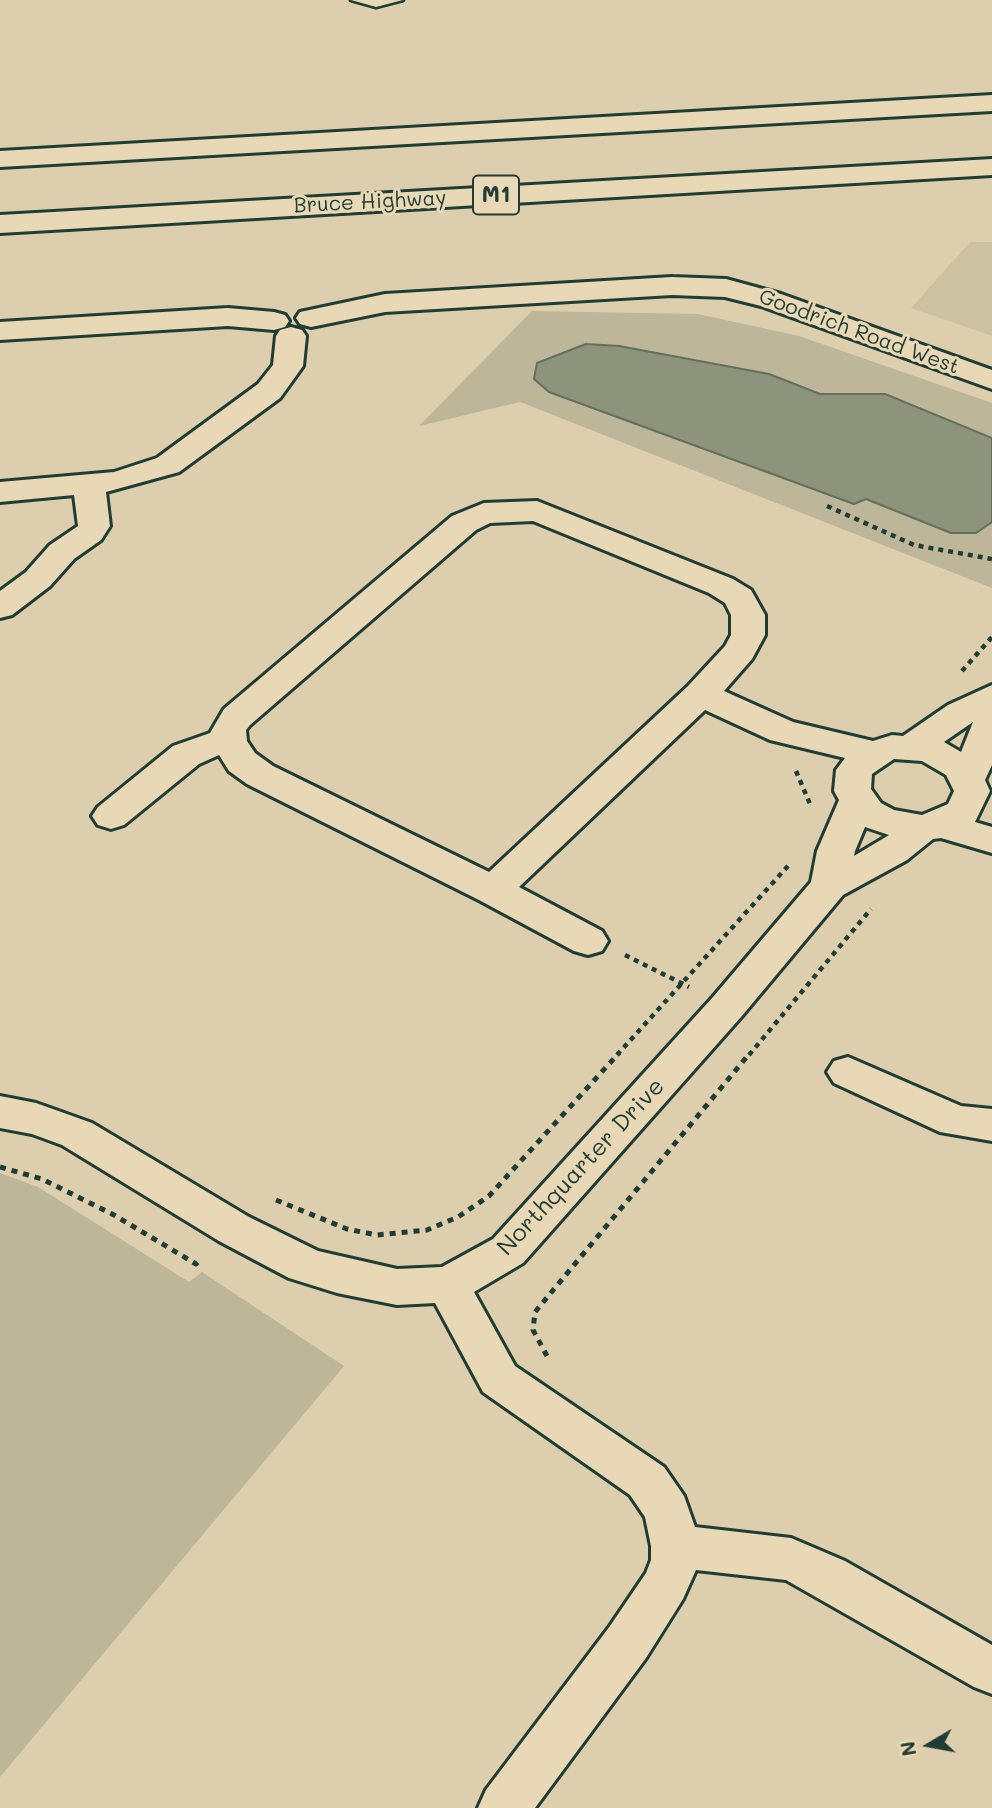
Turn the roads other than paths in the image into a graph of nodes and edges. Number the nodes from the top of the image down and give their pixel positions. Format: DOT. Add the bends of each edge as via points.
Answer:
graph roads {
  1 [pos="358,0"];
  2 [pos="396,0"];
  3 [pos="992,103"];
  4 [pos="0,159"];
  5 [pos="992,166"];
  6 [pos="0,224"];
  7 [pos="292,325"];
  8 [pos="0,331"];
  9 [pos="992,380"];
  10 [pos="89,484"];
  11 [pos="0,492"];
  12 [pos="0,607"];
  13 [pos="701,694"];
  14 [pos="992,697"];
  15 [pos="789,738"];
  16 [pos="229,742"];
  17 [pos="912,747"];
  18 [pos="874,753"];
  19 [pos="854,791"];
  20 [pos="977,792"];
  21 [pos="111,816"];
  22 [pos="932,826"];
  23 [pos="992,840"];
  24 [pos="829,886"];
  25 [pos="493,890"];
  26 [pos="588,941"];
  27 [pos="848,1072"];
  28 [pos="0,1112"];
  29 [pos="992,1125"];
  30 [pos="449,1285"];
  31 [pos="675,1546"];
  32 [pos="992,1671"];
  33 [pos="504,1808"];
  1 -- 2 [label="lane"];
  3 -- 4 [label="main road"];
  5 -- 6 [label="main road, Bruce Highway / M1"];
  7 -- 8 [label="main road, Goodrich Road West" via="228,317"];
  7 -- 9 [label="main road, Goodrich Road West" via="386,303 672,286 726,288"];
  7 -- 10 [label="main road" via="288,366 269,391 168,465 136,477"];
  10 -- 11 [label="main road"];
  10 -- 12 [label="main road" via="94,526 38,579"];
  13 -- 15 [label="main road"];
  13 -- 16 [label="main road" via="740,651 748,635 748,615 738,597 557,517 537,511 484,513 464,523 237,717 228,729"];
  13 -- 25 [label="main road"];
  14 -- 17 [label="main road"];
  14 -- 20 [label="main road" via="991,726"];
  15 -- 18 [label="main road"];
  15 -- 19 [label="main road"];
  16 -- 21 [label="main road" via="186,755"];
  16 -- 25 [label="main road" via="242,762 260,775"];
  17 -- 18 [label="main road"];
  17 -- 20 [label="main road" via="960,766"];
  18 -- 19 [label="main road" via="854,770"];
  19 -- 22 [label="main road" via="868,812 884,821"];
  19 -- 24 [label="main road, Northquarter Drive"];
  20 -- 22 [label="main road" via="964,811"];
  22 -- 23 [label="main road"];
  22 -- 24 [label="main road, Northquarter Drive"];
  24 -- 30 [label="main road, Northquarter Drive" via="508,1251"];
  25 -- 26 [label="main road"];
  27 -- 29 [label="main road" via="956,1121"];
  28 -- 30 [label="main road, Northquarter Drive" via="78,1134 305,1265 397,1287"];
  30 -- 31 [label="main road" via="499,1379 647,1480 667,1511"];
  31 -- 32 [label="main road" via="791,1559"];
  31 -- 33 [label="main road" via="666,1584"];
}
